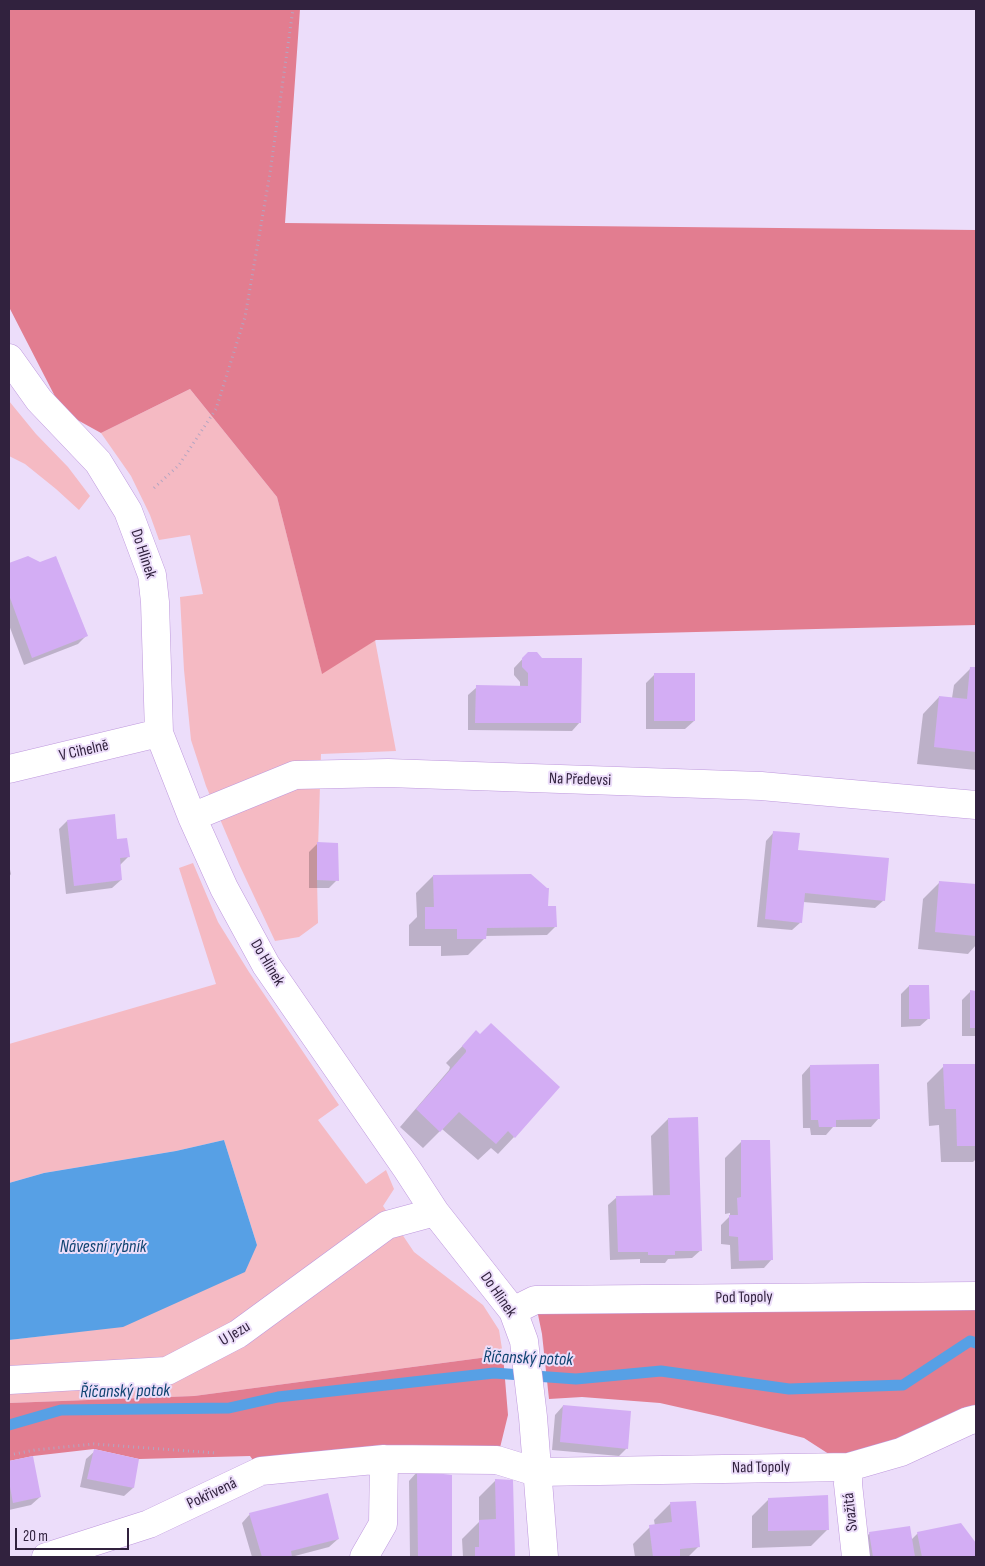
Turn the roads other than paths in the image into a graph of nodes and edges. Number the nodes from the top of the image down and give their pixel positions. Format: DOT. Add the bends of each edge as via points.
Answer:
graph roads {
  1 [pos="9,358"];
  2 [pos="159,733"];
  3 [pos="9,768"];
  4 [pos="976,805"];
  5 [pos="192,818"];
  6 [pos="435,1212"];
  7 [pos="976,1296"];
  8 [pos="513,1311"];
  9 [pos="9,1380"];
  10 [pos="976,1419"];
  11 [pos="384,1458"];
  12 [pos="848,1468"];
  13 [pos="536,1472"];
  14 [pos="46,1557"];
  15 [pos="364,1557"];
  16 [pos="544,1557"];
  17 [pos="856,1557"];
  1 -- 2 [label="street, Do Hlinek" via="40,400 98,462 128,511 152,575"];
  2 -- 3 [label="street, V Cihelně"];
  2 -- 5 [label="street, Do Hlinek"];
  4 -- 5 [label="street, Na Předevsi" via="761,786 388,773 295,775"];
  5 -- 6 [label="street, Do Hlinek" via="224,888 266,965"];
  6 -- 8 [label="street, Do Hlinek"];
  6 -- 9 [label="street, U Jezu" via="387,1226 238,1334 168,1371"];
  7 -- 8 [label="street, Pod Topoly" via="535,1300"];
  8 -- 13 [label="street, Do Hlinek" via="524,1341"];
  10 -- 12 [label="street, Nad Topoly" via="901,1452"];
  11 -- 13 [label="street, Pokřivená" via="497,1460"];
  11 -- 14 [label="street, Pokřivená" via="261,1471 149,1524"];
  11 -- 15 [label="street" via="383,1524"];
  12 -- 13 [label="street, Nad Topoly"];
  12 -- 17 [label="street, Svažitá"];
  13 -- 16 [label="street, Do Hlinek"];
}
